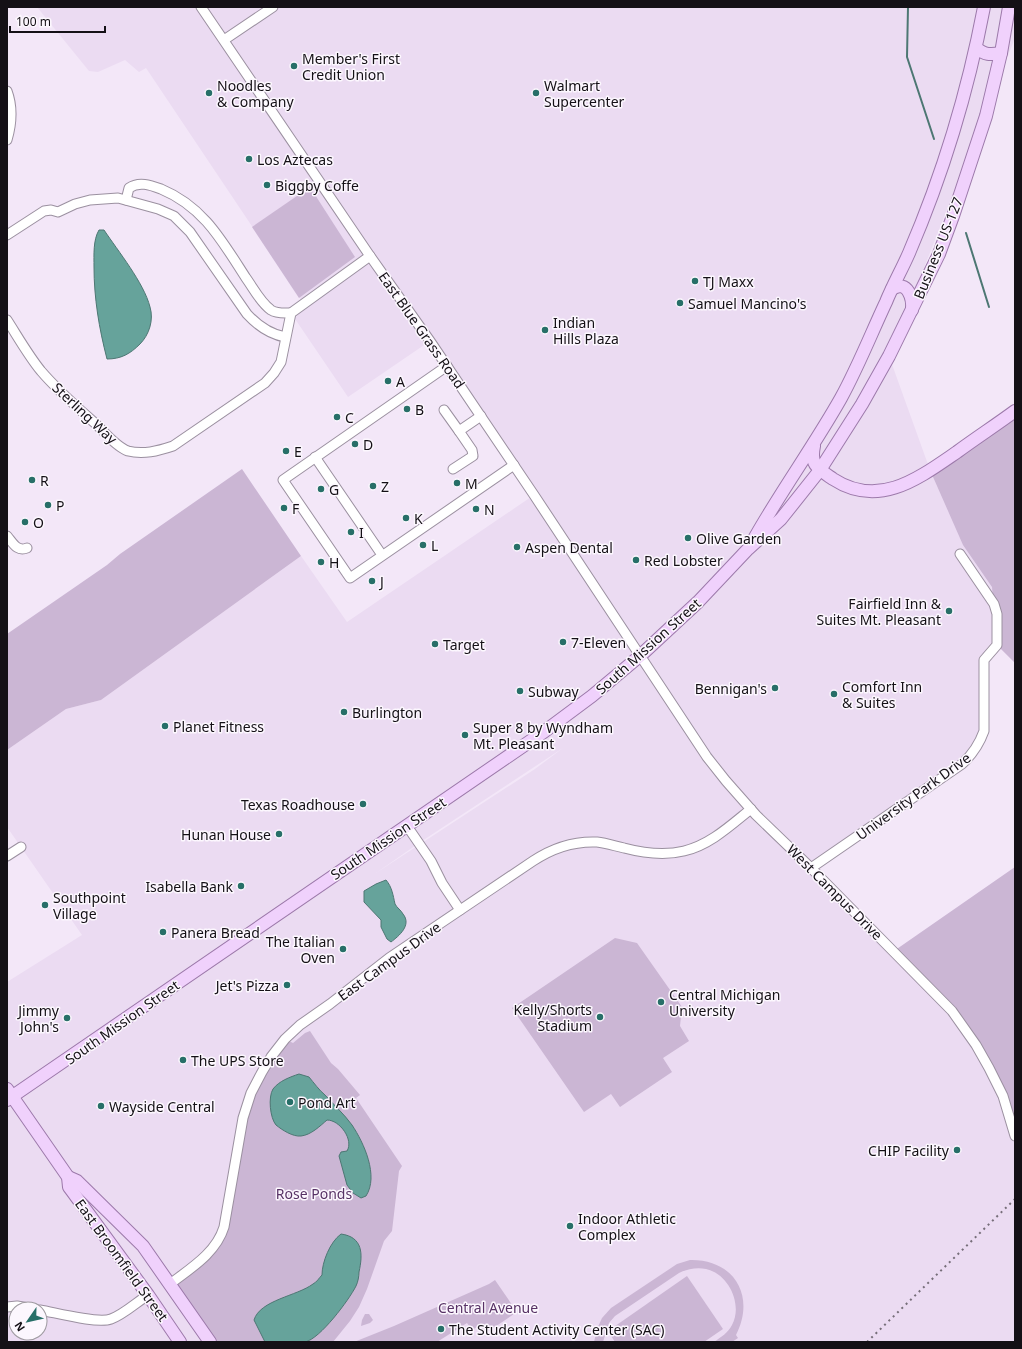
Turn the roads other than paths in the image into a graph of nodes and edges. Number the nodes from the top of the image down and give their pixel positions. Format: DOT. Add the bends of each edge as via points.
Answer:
graph roads {
  1 [pos="201,7"];
  2 [pos="273,7"];
  3 [pos="984,7"];
  4 [pos="1009,7"];
  5 [pos="224,40"];
  6 [pos="976,48"];
  7 [pos="1001,53"];
  8 [pos="7,91"];
  9 [pos="7,140"];
  10 [pos="126,200"];
  11 [pos="7,235"];
  12 [pos="370,256"];
  13 [pos="892,289"];
  14 [pos="912,312"];
  15 [pos="292,313"];
  16 [pos="7,320"];
  17 [pos="285,337"];
  18 [pos="447,366"];
  19 [pos="444,410"];
  20 [pos="1015,411"];
  21 [pos="481,416"];
  22 [pos="459,431"];
  23 [pos="814,444"];
  24 [pos="316,456"];
  25 [pos="514,465"];
  26 [pos="453,469"];
  27 [pos="820,470"];
  28 [pos="7,536"];
  29 [pos="27,548"];
  30 [pos="748,549"];
  31 [pos="960,554"];
  32 [pos="382,555"];
  33 [pos="640,655"];
  34 [pos="751,809"];
  35 [pos="407,826"];
  36 [pos="21,847"];
  37 [pos="7,856"];
  38 [pos="811,868"];
  39 [pos="460,910"];
  40 [pos="9,1095"];
  41 [pos="1015,1136"];
  42 [pos="68,1177"];
  43 [pos="124,1227"];
  44 [pos="104,1234"];
  45 [pos="170,1284"];
  46 [pos="148,1295"];
  47 [pos="48,1311"];
  48 [pos="180,1342"];
  49 [pos="210,1342"];
  1 -- 5 [label="street, East Blue Grass Road"];
  2 -- 5 [label="street"];
  3 -- 6 [label="main road, Business US-127"];
  4 -- 7 [label="main road, Business US-127"];
  5 -- 12 [label="street, East Blue Grass Road"];
  6 -- 7 [label="main road" via="989,56"];
  6 -- 13 [label="main road, Business US-127" via="932,194 909,254"];
  7 -- 14 [label="main road, Business US-127" via="986,116 953,216 939,254"];
  8 -- 9 [label="street" via="11,102"];
  10 -- 11 [label="street" via="90,200 58,212 44,211"];
  10 -- 15 [label="street" via="129,188 139,183 164,191 193,208 222,241 262,302 272,311"];
  10 -- 17 [label="street" via="174,216 190,232 255,323 267,332"];
  12 -- 15 [label="street"];
  12 -- 18 [label="street, East Blue Grass Road"];
  13 -- 14 [label="main road" via="900,286 907,289 911,295"];
  13 -- 23 [label="main road, Business US-127" via="842,396"];
  14 -- 27 [label="main road, Business US-127" via="866,397"];
  15 -- 17 [label="street, Sterling Way"];
  16 -- 17 [label="street, Sterling Way" via="53,384 114,441 126,450 138,453 173,446 265,383 281,362"];
  18 -- 21 [label="street, East Blue Grass Road"];
  18 -- 24 [label="street"];
  19 -- 22 [label="street"];
  20 -- 27 [label="main road" via="923,475 896,488 875,491 855,489 834,480"];
  21 -- 22 [label="street"];
  21 -- 25 [label="street, East Blue Grass Road"];
  22 -- 26 [label="street" via="472,450 473,456"];
  23 -- 27 [label="main road" via="812,459"];
  23 -- 30 [label="main road, South Mission Street"];
  24 -- 32 [label="street"];
  24 -- 32 [label="street" via="283,480 350,578"];
  25 -- 32 [label="street"];
  25 -- 33 [label="street, East Blue Grass Road"];
  27 -- 30 [label="main road, South Mission Street" via="781,519"];
  28 -- 29 [label="street" via="18,549"];
  30 -- 33 [label="main road, South Mission Street" via="698,602"];
  31 -- 38 [label="street, University Park Drive" via="994,604 997,614 997,645 984,660 984,731 981,738 971,756 962,764"];
  33 -- 34 [label="street, West Campus Drive" via="707,757"];
  33 -- 35 [label="main road, South Mission Street" via="592,696 545,731"];
  34 -- 38 [label="street, West Campus Drive"];
  34 -- 39 [label="street, East Campus Drive" via="705,843 677,853 644,853 596,842 555,849 533,860"];
  35 -- 39 [label="street"];
  35 -- 40 [label="main road, South Mission Street"];
  36 -- 37 [label="street"];
  38 -- 41 [label="street, West Campus Drive" via="952,1011 989,1068 1003,1096"];
  39 -- 45 [label="street, East Campus Drive" via="382,963 300,1025 271,1057 255,1086 243,1118 222,1236 204,1258"];
  40 -- 42 [label="main road, East Broomfield Street"];
  42 -- 43 [label="main road, East Broomfield Street" via="77,1181"];
  42 -- 44 [label="main road, East Broomfield Street" via="69,1187"];
  43 -- 44 [label="main road" via="112,1224"];
  43 -- 45 [label="main road, East Broomfield Street" via="143,1246"];
  44 -- 46 [label="main road, East Broomfield Street"];
  45 -- 49 [label="main road, East Broomfield Street"];
  46 -- 47 [label="street" via="107,1320"];
  46 -- 48 [label="main road, East Broomfield Street"];
}
